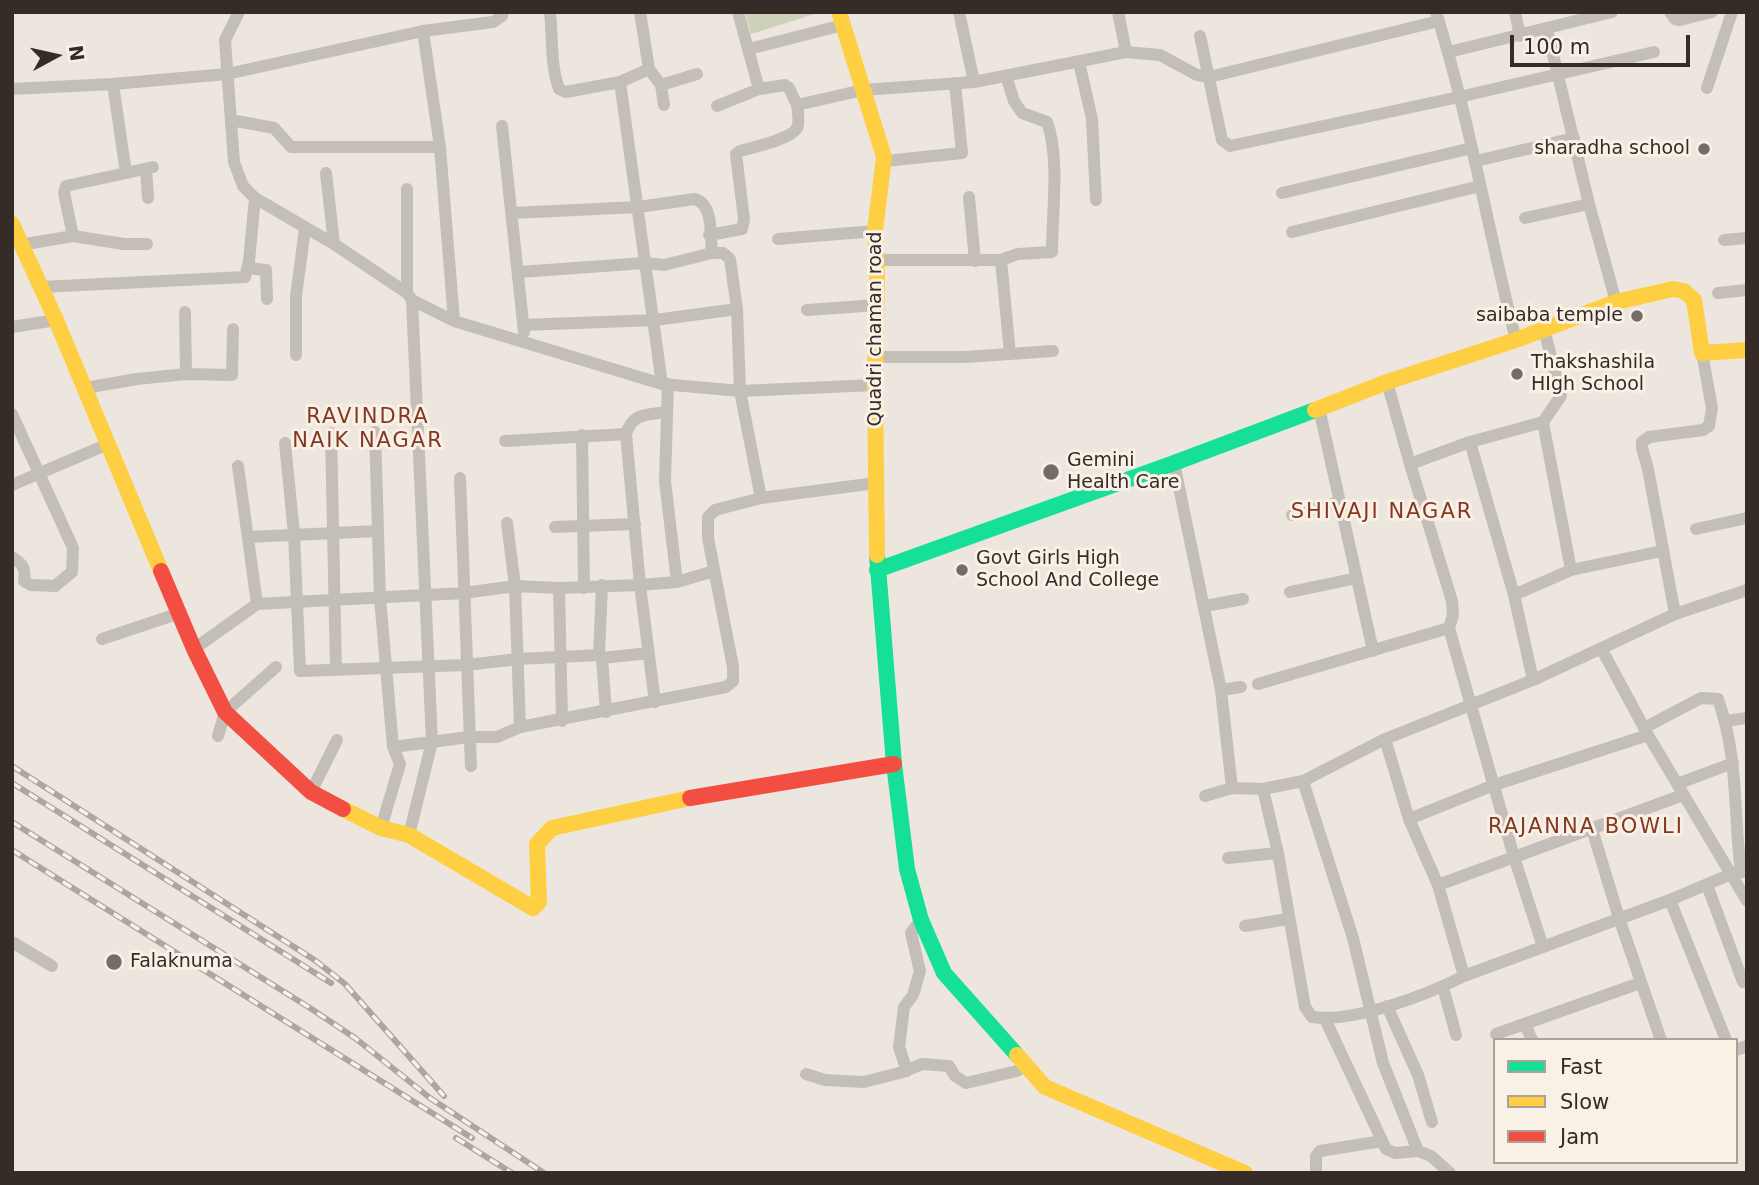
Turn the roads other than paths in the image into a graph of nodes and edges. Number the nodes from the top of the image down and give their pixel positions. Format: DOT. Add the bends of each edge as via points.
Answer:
graph roads {
  1 [pos="239,12"];
  2 [pos="503,12"];
  3 [pos="550,12"];
  4 [pos="640,12"];
  5 [pos="738,12"];
  6 [pos="960,12"];
  7 [pos="1118,12"];
  8 [pos="1514,12"];
  9 [pos="1612,12"];
  10 [pos="1670,12"];
  11 [pos="1712,12"];
  12 [pos="1732,12"];
  13 [pos="1438,17"];
  14 [pos="841,19"];
  15 [pos="1547,30"];
  16 [pos="423,31"];
  17 [pos="1200,36"];
  18 [pos="1520,36"];
  19 [pos="749,49"];
  20 [pos="1126,51"];
  21 [pos="1449,52"];
  22 [pos="1654,52"];
  23 [pos="1079,62"];
  24 [pos="649,69"];
  25 [pos="227,74"];
  26 [pos="697,74"];
  27 [pos="1558,74"];
  28 [pos="1006,76"];
  29 [pos="1209,77"];
  30 [pos="620,82"];
  31 [pos="974,82"];
  32 [pos="955,83"];
  33 [pos="113,85"];
  34 [pos="661,85"];
  35 [pos="1707,88"];
  36 [pos="12,89"];
  37 [pos="759,89"];
  38 [pos="863,90"];
  39 [pos="1459,97"];
  40 [pos="664,105"];
  41 [pos="717,106"];
  42 [pos="797,106"];
  43 [pos="231,120"];
  44 [pos="502,126"];
  45 [pos="1574,138"];
  46 [pos="440,147"];
  47 [pos="1472,148"];
  48 [pos="885,161"];
  49 [pos="1476,161"];
  50 [pos="126,173"];
  51 [pos="327,173"];
  52 [pos="1480,186"];
  53 [pos="407,189"];
  54 [pos="1282,193"];
  55 [pos="969,197"];
  56 [pos="148,198"];
  57 [pos="255,198"];
  58 [pos="1096,200"];
  59 [pos="1589,204"];
  60 [pos="638,207"];
  61 [pos="513,213"];
  62 [pos="1525,218"];
  63 [pos="12,224"];
  64 [pos="305,229"];
  65 [pos="875,231"];
  66 [pos="1292,232"];
  67 [pos="709,234"];
  68 [pos="73,236"];
  69 [pos="1747,238"];
  70 [pos="778,239"];
  71 [pos="1724,240"];
  72 [pos="147,244"];
  73 [pos="334,244"];
  74 [pos="20,245"];
  75 [pos="712,253"];
  76 [pos="877,260"];
  77 [pos="1001,260"];
  78 [pos="975,261"];
  79 [pos="645,263"];
  80 [pos="247,268"];
  81 [pos="519,272"];
  82 [pos="41,287"];
  83 [pos="1747,290"];
  84 [pos="1718,293"];
  85 [pos="409,297"];
  86 [pos="267,299"];
  87 [pos="1616,302"];
  88 [pos="877,305"];
  89 [pos="737,309"];
  90 [pos="807,310"];
  91 [pos="185,312"];
  92 [pos="56,320"];
  93 [pos="655,320"];
  94 [pos="454,321"];
  95 [pos="523,325"];
  96 [pos="12,327"];
  97 [pos="233,329"];
  98 [pos="1544,329"];
  99 [pos="1516,340"];
  100 [pos="524,343"];
  101 [pos="1747,350"];
  102 [pos="1053,351"];
  103 [pos="1702,353"];
  104 [pos="1010,354"];
  105 [pos="296,355"];
  106 [pos="876,357"];
  107 [pos="186,374"];
  108 [pos="1387,382"];
  109 [pos="665,384"];
  110 [pos="875,385"];
  111 [pos="85,388"];
  112 [pos="740,391"];
  113 [pos="1319,408"];
  114 [pos="667,412"];
  115 [pos="12,414"];
  116 [pos="1543,422"];
  117 [pos="375,432"];
  118 [pos="331,433"];
  119 [pos="626,433"];
  120 [pos="582,435"];
  121 [pos="505,441"];
  122 [pos="1470,442"];
  123 [pos="285,443"];
  124 [pos="108,444"];
  125 [pos="1174,463"];
  126 [pos="1410,464"];
  127 [pos="238,466"];
  128 [pos="40,472"];
  129 [pos="460,478"];
  130 [pos="876,483"];
  131 [pos="12,485"];
  132 [pos="761,498"];
  133 [pos="1340,502"];
  134 [pos="1292,516"];
  135 [pos="1747,518"];
  136 [pos="507,523"];
  137 [pos="635,524"];
  138 [pos="582,526"];
  139 [pos="555,527"];
  140 [pos="1696,529"];
  141 [pos="334,531"];
  142 [pos="378,531"];
  143 [pos="293,534"];
  144 [pos="248,537"];
  145 [pos="1662,551"];
  146 [pos="12,557"];
  147 [pos="877,570"];
  148 [pos="1571,570"];
  149 [pos="714,571"];
  150 [pos="1357,578"];
  151 [pos="677,582"];
  152 [pos="602,585"];
  153 [pos="640,585"];
  154 [pos="515,586"];
  155 [pos="559,588"];
  156 [pos="584,588"];
  157 [pos="1747,590"];
  158 [pos="1290,592"];
  159 [pos="464,593"];
  160 [pos="427,595"];
  161 [pos="1514,595"];
  162 [pos="380,597"];
  163 [pos="1243,599"];
  164 [pos="336,600"];
  165 [pos="297,601"];
  166 [pos="257,604"];
  167 [pos="1205,607"];
  168 [pos="180,613"];
  169 [pos="1675,614"];
  170 [pos="1449,628"];
  171 [pos="102,639"];
  172 [pos="1601,648"];
  173 [pos="194,649"];
  174 [pos="1373,651"];
  175 [pos="649,653"];
  176 [pos="601,656"];
  177 [pos="561,658"];
  178 [pos="517,659"];
  179 [pos="467,665"];
  180 [pos="430,666"];
  181 [pos="276,667"];
  182 [pos="386,668"];
  183 [pos="337,670"];
  184 [pos="1533,680"];
  185 [pos="1258,684"];
  186 [pos="1241,687"];
  187 [pos="1221,690"];
  188 [pos="655,702"];
  189 [pos="1472,704"];
  190 [pos="225,712"];
  191 [pos="606,712"];
  192 [pos="1747,718"];
  193 [pos="562,721"];
  194 [pos="1725,721"];
  195 [pos="520,727"];
  196 [pos="1646,731"];
  197 [pos="218,736"];
  198 [pos="468,737"];
  199 [pos="1385,738"];
  200 [pos="337,740"];
  201 [pos="432,742"];
  202 [pos="393,747"];
  203 [pos="1734,763"];
  204 [pos="894,764"];
  205 [pos="471,766"];
  206 [pos="1303,781"];
  207 [pos="1494,785"];
  208 [pos="1741,785"];
  209 [pos="1232,788"];
  210 [pos="1263,789"];
  211 [pos="1680,789"];
  212 [pos="311,792"];
  213 [pos="1205,796"];
  214 [pos="1409,819"];
  215 [pos="381,828"];
  216 [pos="1592,829"];
  217 [pos="408,835"];
  218 [pos="1278,853"];
  219 [pos="1514,857"];
  220 [pos="1228,858"];
  221 [pos="1740,872"];
  222 [pos="1438,885"];
  223 [pos="1707,885"];
  224 [pos="1670,900"];
  225 [pos="1747,901"];
  226 [pos="1619,918"];
  227 [pos="1288,919"];
  228 [pos="921,920"];
  229 [pos="1245,926"];
  230 [pos="12,942"];
  231 [pos="1543,947"];
  232 [pos="52,965"];
  233 [pos="1464,976"];
  234 [pos="1743,982"];
  235 [pos="1640,983"];
  236 [pos="1443,987"];
  237 [pos="1387,1006"];
  238 [pos="1371,1010"];
  239 [pos="1325,1019"];
  240 [pos="1525,1024"];
  241 [pos="1496,1034"];
  242 [pos="1456,1035"];
  243 [pos="1531,1038"];
  244 [pos="1659,1038"];
  245 [pos="1725,1038"];
  246 [pos="1026,1065"];
  247 [pos="907,1071"];
  248 [pos="806,1074"];
  249 [pos="1432,1122"];
  250 [pos="1382,1141"];
  251 [pos="1418,1151"];
  252 [pos="1240,1171"];
  253 [pos="1316,1173"];
  254 [pos="1450,1173"];
  1 -- 25 [label="street" via="225,40"];
  2 -- 16 [label="street" via="493,22"];
  3 -- 30 [label="street" via="550,43 559,89 566,92"];
  4 -- 24 [label="street"];
  5 -- 19 [label="street"];
  6 -- 31 [label="street"];
  7 -- 20 [label="street"];
  8 -- 18 [label="street"];
  9 -- 15 [label="street"];
  10 -- 11 [label="street" via="1680,20"];
  12 -- 35 [label="street"];
  13 -- 21 [label="street"];
  13 -- 29 [label="street"];
  14 -- 19 [label="street"];
  14 -- 38 [label="street, Quadri chaman road"];
  15 -- 18 [label="street"];
  15 -- 27 [label="street"];
  16 -- 25 [label="street"];
  16 -- 46 [label="street"];
  17 -- 29 [label="street"];
  18 -- 21 [label="street"];
  19 -- 37 [label="street"];
  20 -- 23 [label="street"];
  20 -- 29 [label="street" via="1160,55 1196,75"];
  21 -- 39 [label="street"];
  22 -- 27 [label="street"];
  23 -- 28 [label="street"];
  23 -- 58 [label="street" via="1092,120"];
  24 -- 30 [label="street"];
  24 -- 34 [label="street"];
  25 -- 33 [label="street"];
  25 -- 43 [label="street"];
  26 -- 34 [label="street"];
  27 -- 39 [label="street"];
  27 -- 45 [label="street"];
  28 -- 31 [label="street"];
  28 -- 77 [label="street" via="1022,113 1047,122 1050,131 1058,251"];
  29 -- 39 [label="street" via="1223,140 1230,146"];
  30 -- 60 [label="street"];
  31 -- 32 [label="street"];
  32 -- 38 [label="street"];
  32 -- 48 [label="street" via="962,153"];
  33 -- 36 [label="street"];
  33 -- 50 [label="street"];
  34 -- 40 [label="street"];
  37 -- 41 [label="street"];
  37 -- 42 [label="street" via="785,85"];
  38 -- 42 [label="street"];
  38 -- 48 [label="street, Quadri chaman road"];
  39 -- 47 [label="street"];
  42 -- 67 [label="street" via="797,128 788,136 736,154 742,229"];
  43 -- 46 [label="street" via="274,128 291,147"];
  43 -- 57 [label="street" via="238,178"];
  44 -- 61 [label="street"];
  45 -- 49 [label="street"];
  45 -- 59 [label="street"];
  46 -- 94 [label="street"];
  47 -- 49 [label="street"];
  47 -- 54 [label="street"];
  48 -- 65 [label="street, Quadri chaman road"];
  49 -- 52 [label="street"];
  50 -- 56 [label="street" via="149,168"];
  50 -- 68 [label="street" via="66,186"];
  51 -- 73 [label="street"];
  52 -- 66 [label="street"];
  52 -- 99 [label="street"];
  53 -- 85 [label="street"];
  55 -- 78 [label="street"];
  57 -- 64 [label="street"];
  57 -- 80 [label="street"];
  59 -- 62 [label="street"];
  59 -- 87 [label="street"];
  60 -- 61 [label="street"];
  60 -- 67 [label="street" via="702,201"];
  60 -- 79 [label="street"];
  61 -- 81 [label="street"];
  63 -- 74 [label="street"];
  64 -- 73 [label="street"];
  64 -- 105 [label="street" via="296,296"];
  65 -- 70 [label="street"];
  65 -- 76 [label="street, Quadri chaman road"];
  67 -- 75 [label="street"];
  68 -- 72 [label="street"];
  68 -- 74 [label="street"];
  69 -- 71 [label="street"];
  73 -- 85 [label="street"];
  74 -- 82 [label="street"];
  75 -- 79 [label="street" via="664,265"];
  75 -- 89 [label="street" via="730,259"];
  76 -- 78 [label="street"];
  76 -- 88 [label="street, Quadri chaman road"];
  77 -- 78 [label="street"];
  77 -- 104 [label="street"];
  79 -- 81 [label="street"];
  79 -- 93 [label="street"];
  80 -- 82 [label="street" via="245,278 236,279"];
  80 -- 86 [label="street" via="266,270"];
  81 -- 95 [label="street"];
  82 -- 92 [label="street"];
  83 -- 84 [label="street"];
  85 -- 94 [label="street"];
  85 -- 160 [label="street"];
  87 -- 98 [label="street"];
  87 -- 103 [label="street" via="1684,290 1694,300"];
  88 -- 90 [label="street"];
  88 -- 106 [label="street, Quadri chaman road"];
  89 -- 93 [label="street"];
  89 -- 112 [label="street"];
  91 -- 107 [label="street"];
  92 -- 96 [label="street"];
  92 -- 111 [label="street"];
  93 -- 95 [label="street"];
  93 -- 109 [label="street"];
  94 -- 100 [label="street"];
  95 -- 100 [label="street"];
  97 -- 107 [label="street" via="232,375"];
  98 -- 99 [label="street"];
  98 -- 116 [label="street" via="1561,396"];
  99 -- 108 [label="street"];
  100 -- 109 [label="street"];
  101 -- 103 [label="street"];
  102 -- 104 [label="street"];
  103 -- 145 [label="street" via="1712,408 1709,426 1642,442"];
  104 -- 106 [label="street"];
  106 -- 110 [label="street, Quadri chaman road"];
  107 -- 111 [label="street"];
  108 -- 113 [label="street"];
  108 -- 126 [label="street"];
  109 -- 112 [label="street"];
  109 -- 114 [label="street"];
  110 -- 112 [label="street"];
  110 -- 130 [label="street, Quadri chaman road"];
  111 -- 124 [label="street"];
  112 -- 132 [label="street"];
  113 -- 125 [label="street"];
  113 -- 133 [label="street"];
  114 -- 119 [label="street" via="635,417"];
  114 -- 151 [label="street" via="665,481"];
  115 -- 128 [label="street"];
  116 -- 122 [label="street"];
  116 -- 148 [label="street"];
  117 -- 142 [label="street"];
  118 -- 141 [label="street"];
  119 -- 120 [label="street"];
  119 -- 137 [label="street"];
  120 -- 121 [label="street"];
  120 -- 138 [label="street"];
  122 -- 126 [label="street"];
  122 -- 161 [label="street"];
  123 -- 143 [label="street"];
  124 -- 128 [label="street"];
  124 -- 168 [label="street"];
  125 -- 147 [label="street"];
  125 -- 167 [label="street"];
  126 -- 170 [label="street" via="1452,601"];
  127 -- 144 [label="street"];
  128 -- 131 [label="street"];
  128 -- 146 [label="street" via="73,548 72,572 55,586 31,585 24,581 22,564"];
  129 -- 159 [label="street"];
  130 -- 132 [label="street"];
  130 -- 147 [label="street, Quadri chaman road"];
  132 -- 149 [label="street" via="715,510 708,517"];
  133 -- 134 [label="street"];
  133 -- 150 [label="street"];
  135 -- 140 [label="street"];
  136 -- 154 [label="street"];
  137 -- 138 [label="street"];
  137 -- 153 [label="street"];
  138 -- 139 [label="street"];
  138 -- 156 [label="street"];
  141 -- 142 [label="street"];
  141 -- 143 [label="street"];
  141 -- 164 [label="street"];
  142 -- 162 [label="street"];
  143 -- 144 [label="street"];
  143 -- 165 [label="street"];
  144 -- 166 [label="street"];
  145 -- 148 [label="street"];
  145 -- 169 [label="street"];
  147 -- 204 [label="street, Quadri chaman road"];
  148 -- 161 [label="street"];
  149 -- 151 [label="street"];
  149 -- 188 [label="street" via="733,681 726,688"];
  150 -- 158 [label="street"];
  150 -- 174 [label="street"];
  151 -- 153 [label="street"];
  152 -- 153 [label="street"];
  152 -- 156 [label="street"];
  152 -- 176 [label="street"];
  153 -- 175 [label="street"];
  154 -- 155 [label="street"];
  154 -- 159 [label="street"];
  154 -- 178 [label="street"];
  155 -- 156 [label="street"];
  155 -- 177 [label="street"];
  157 -- 169 [label="street"];
  159 -- 160 [label="street"];
  159 -- 179 [label="street"];
  160 -- 162 [label="street"];
  160 -- 180 [label="street"];
  161 -- 184 [label="street"];
  162 -- 164 [label="street"];
  162 -- 182 [label="street"];
  163 -- 167 [label="street"];
  164 -- 165 [label="street"];
  164 -- 183 [label="street"];
  165 -- 166 [label="street"];
  165 -- 183 [label="street" via="300,671"];
  166 -- 173 [label="street"];
  167 -- 187 [label="street"];
  168 -- 171 [label="street"];
  168 -- 173 [label="street"];
  169 -- 172 [label="street"];
  170 -- 174 [label="street"];
  170 -- 189 [label="street"];
  172 -- 184 [label="street"];
  172 -- 196 [label="street"];
  173 -- 190 [label="street"];
  174 -- 185 [label="street"];
  175 -- 176 [label="street"];
  175 -- 188 [label="street"];
  176 -- 177 [label="street"];
  176 -- 191 [label="street"];
  177 -- 178 [label="street"];
  177 -- 193 [label="street"];
  178 -- 179 [label="street"];
  178 -- 195 [label="street"];
  179 -- 180 [label="street"];
  179 -- 198 [label="street"];
  180 -- 182 [label="street"];
  180 -- 201 [label="street"];
  181 -- 190 [label="street"];
  182 -- 183 [label="street"];
  182 -- 202 [label="street"];
  184 -- 189 [label="street"];
  186 -- 187 [label="street"];
  187 -- 209 [label="street"];
  188 -- 191 [label="street"];
  189 -- 199 [label="street"];
  189 -- 207 [label="street"];
  190 -- 197 [label="street"];
  190 -- 212 [label="street"];
  191 -- 193 [label="street"];
  192 -- 194 [label="street"];
  193 -- 195 [label="street"];
  194 -- 196 [label="street" via="1718,699 1701,698"];
  194 -- 203 [label="street"];
  195 -- 198 [label="street" via="497,737"];
  196 -- 207 [label="street"];
  196 -- 211 [label="street"];
  198 -- 201 [label="street"];
  198 -- 205 [label="street"];
  199 -- 206 [label="street"];
  199 -- 214 [label="street"];
  200 -- 212 [label="street"];
  201 -- 202 [label="street"];
  201 -- 217 [label="street"];
  202 -- 215 [label="street" via="400,764"];
  203 -- 208 [label="street"];
  203 -- 211 [label="street"];
  204 -- 217 [label="street" via="715,792 552,828 537,844 539,902 533,908"];
  204 -- 228 [label="street, Quadri chaman road" via="907,869"];
  206 -- 210 [label="street"];
  206 -- 238 [label="street"];
  207 -- 214 [label="street"];
  207 -- 219 [label="street"];
  208 -- 221 [label="street"];
  209 -- 210 [label="street"];
  209 -- 213 [label="street"];
  210 -- 218 [label="street"];
  211 -- 216 [label="street"];
  211 -- 221 [label="street"];
  212 -- 215 [label="street"];
  214 -- 222 [label="street"];
  215 -- 217 [label="street"];
  216 -- 219 [label="street"];
  216 -- 226 [label="street"];
  218 -- 220 [label="street"];
  218 -- 227 [label="street"];
  219 -- 222 [label="street"];
  219 -- 231 [label="street"];
  221 -- 223 [label="street"];
  221 -- 225 [label="street"];
  222 -- 233 [label="street"];
  223 -- 224 [label="street"];
  223 -- 234 [label="street"];
  224 -- 226 [label="street"];
  224 -- 245 [label="street"];
  226 -- 231 [label="street"];
  226 -- 235 [label="street"];
  227 -- 229 [label="street"];
  227 -- 239 [label="street" via="1306,1007 1312,1017"];
  228 -- 246 [label="street, Quadri chaman road" via="944,973"];
  228 -- 247 [label="street" via="911,933 920,971 904,1007 899,1046"];
  230 -- 232 [label="street"];
  231 -- 233 [label="street"];
  233 -- 236 [label="street"];
  235 -- 240 [label="street"];
  235 -- 244 [label="street"];
  236 -- 237 [label="street"];
  236 -- 242 [label="street"];
  237 -- 238 [label="street"];
  237 -- 249 [label="street" via="1418,1075"];
  238 -- 239 [label="street"];
  238 -- 251 [label="street" via="1383,1063"];
  239 -- 250 [label="street"];
  240 -- 241 [label="street"];
  240 -- 243 [label="street"];
  246 -- 247 [label="street" via="966,1083 949,1066 922,1064"];
  246 -- 252 [label="street, Quadri chaman road" via="1045,1087"];
  247 -- 248 [label="street" via="845,1083"];
  250 -- 251 [label="street" via="1395,1153"];
  250 -- 253 [label="street" via="1320,1151 1315,1156"];
  251 -- 254 [label="street"];
}
